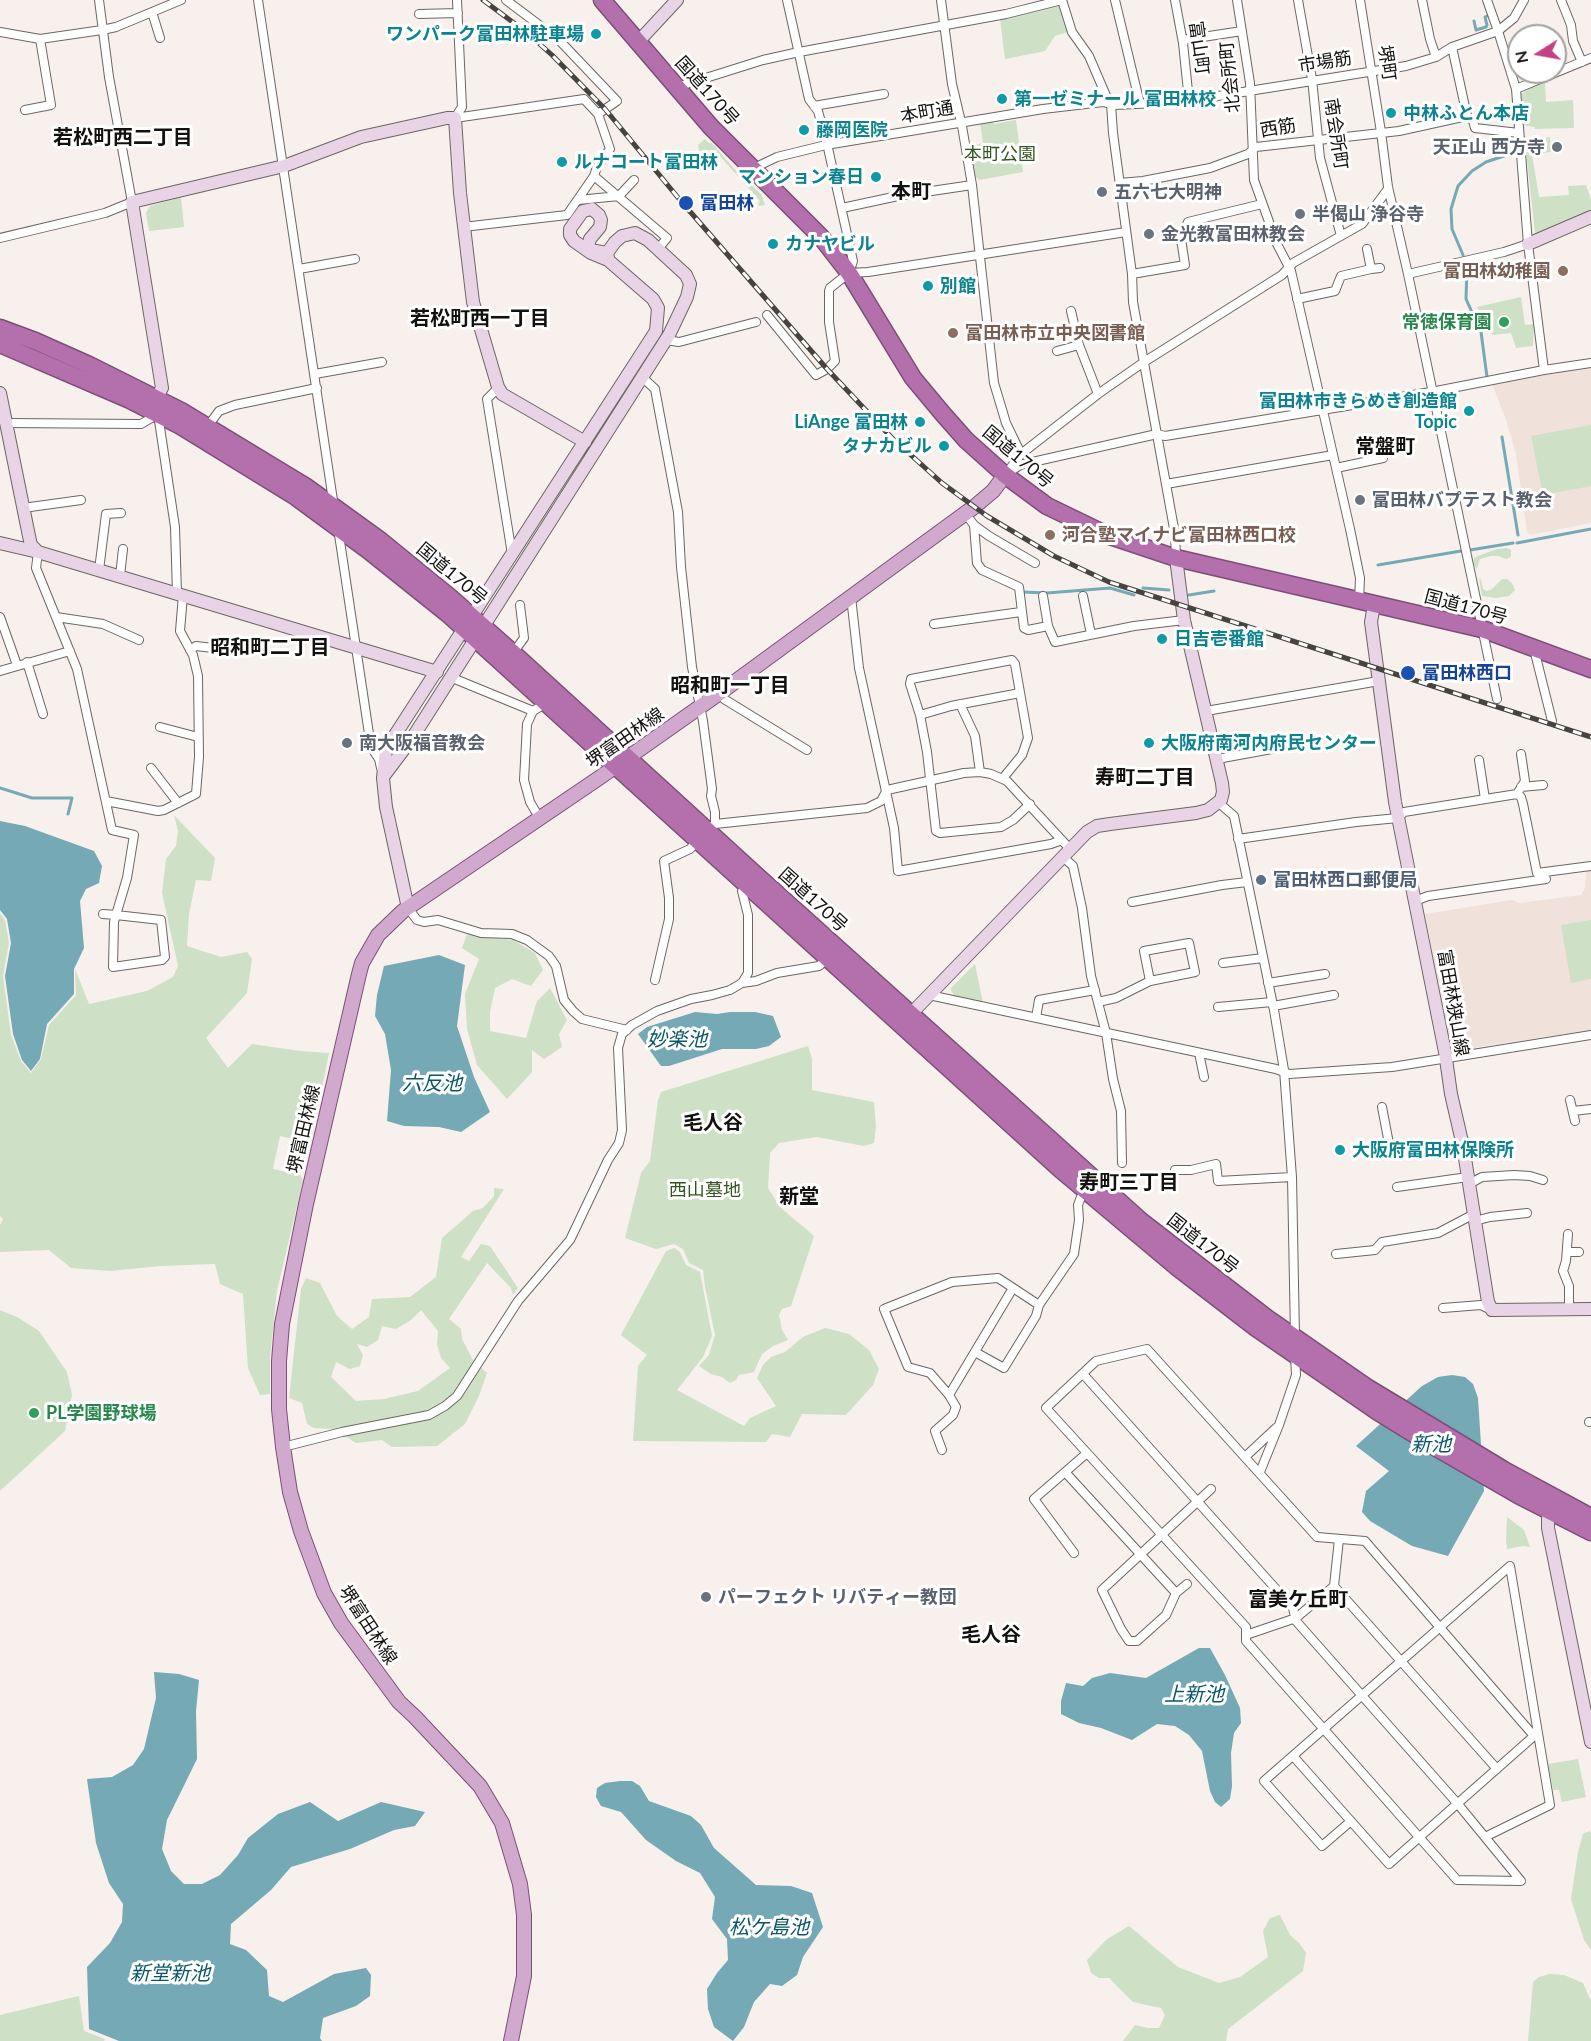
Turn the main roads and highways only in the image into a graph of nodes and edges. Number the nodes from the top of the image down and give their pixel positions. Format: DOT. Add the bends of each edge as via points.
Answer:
graph roads {
  1 [pos="602,0"];
  2 [pos="0,328"];
  3 [pos="0,344"];
  4 [pos="157,406"];
  5 [pos="1005,475"];
  6 [pos="474,628"];
  7 [pos="1591,669"];
  8 [pos="622,762"];
  9 [pos="752,880"];
  10 [pos="906,1019"];
  11 [pos="1091,1186"];
  12 [pos="1385,1407"];
  13 [pos="1553,1505"];
  14 [pos="1591,1517"];
  15 [pos="1591,1532"];
  16 [pos="511,2041"];
  1 -- 5 [label="highway, 国道170号" via="751,169 821,237 849,273 916,382 966,440"];
  2 -- 4 [label="highway, 国道170号" via="61,352"];
  3 -- 4 [label="highway, 国道170号"];
  4 -- 6 [label="highway, 国道170号" via="338,527"];
  4 -- 6 [label="highway, 国道170号" via="208,426 296,480 410,563"];
  5 -- 7 [label="highway, 国道170号" via="1075,521 1176,558 1482,629"];
  5 -- 8 [label="main road, 堺富田林線" via="993,492 965,513"];
  6 -- 8 [label="highway, 国道170号" via="513,653"];
  6 -- 8 [label="highway, 国道170号" via="539,707"];
  8 -- 9 [label="highway, 国道170号" via="706,831"];
  8 -- 16 [label="main road, 堺富田林線" via="408,908 378,935 355,985 282,1324 279,1390 290,1492 324,1593 341,1623 399,1702 480,1786 502,1823 520,1884 524,1915 524,1976"];
  9 -- 10 [label="highway, 国道170号"];
  9 -- 10 [label="highway, 国道170号" via="829,958"];
  10 -- 11 [label="highway, 国道170号"];
  11 -- 12 [label="highway, 国道170号"];
  11 -- 12 [label="highway, 国道170号" via="1187,1275 1295,1355"];
  12 -- 13 [label="highway, 国道170号"];
  13 -- 14 [label="highway, 国道170号"];
  13 -- 15 [label="highway, 国道170号"];
}
